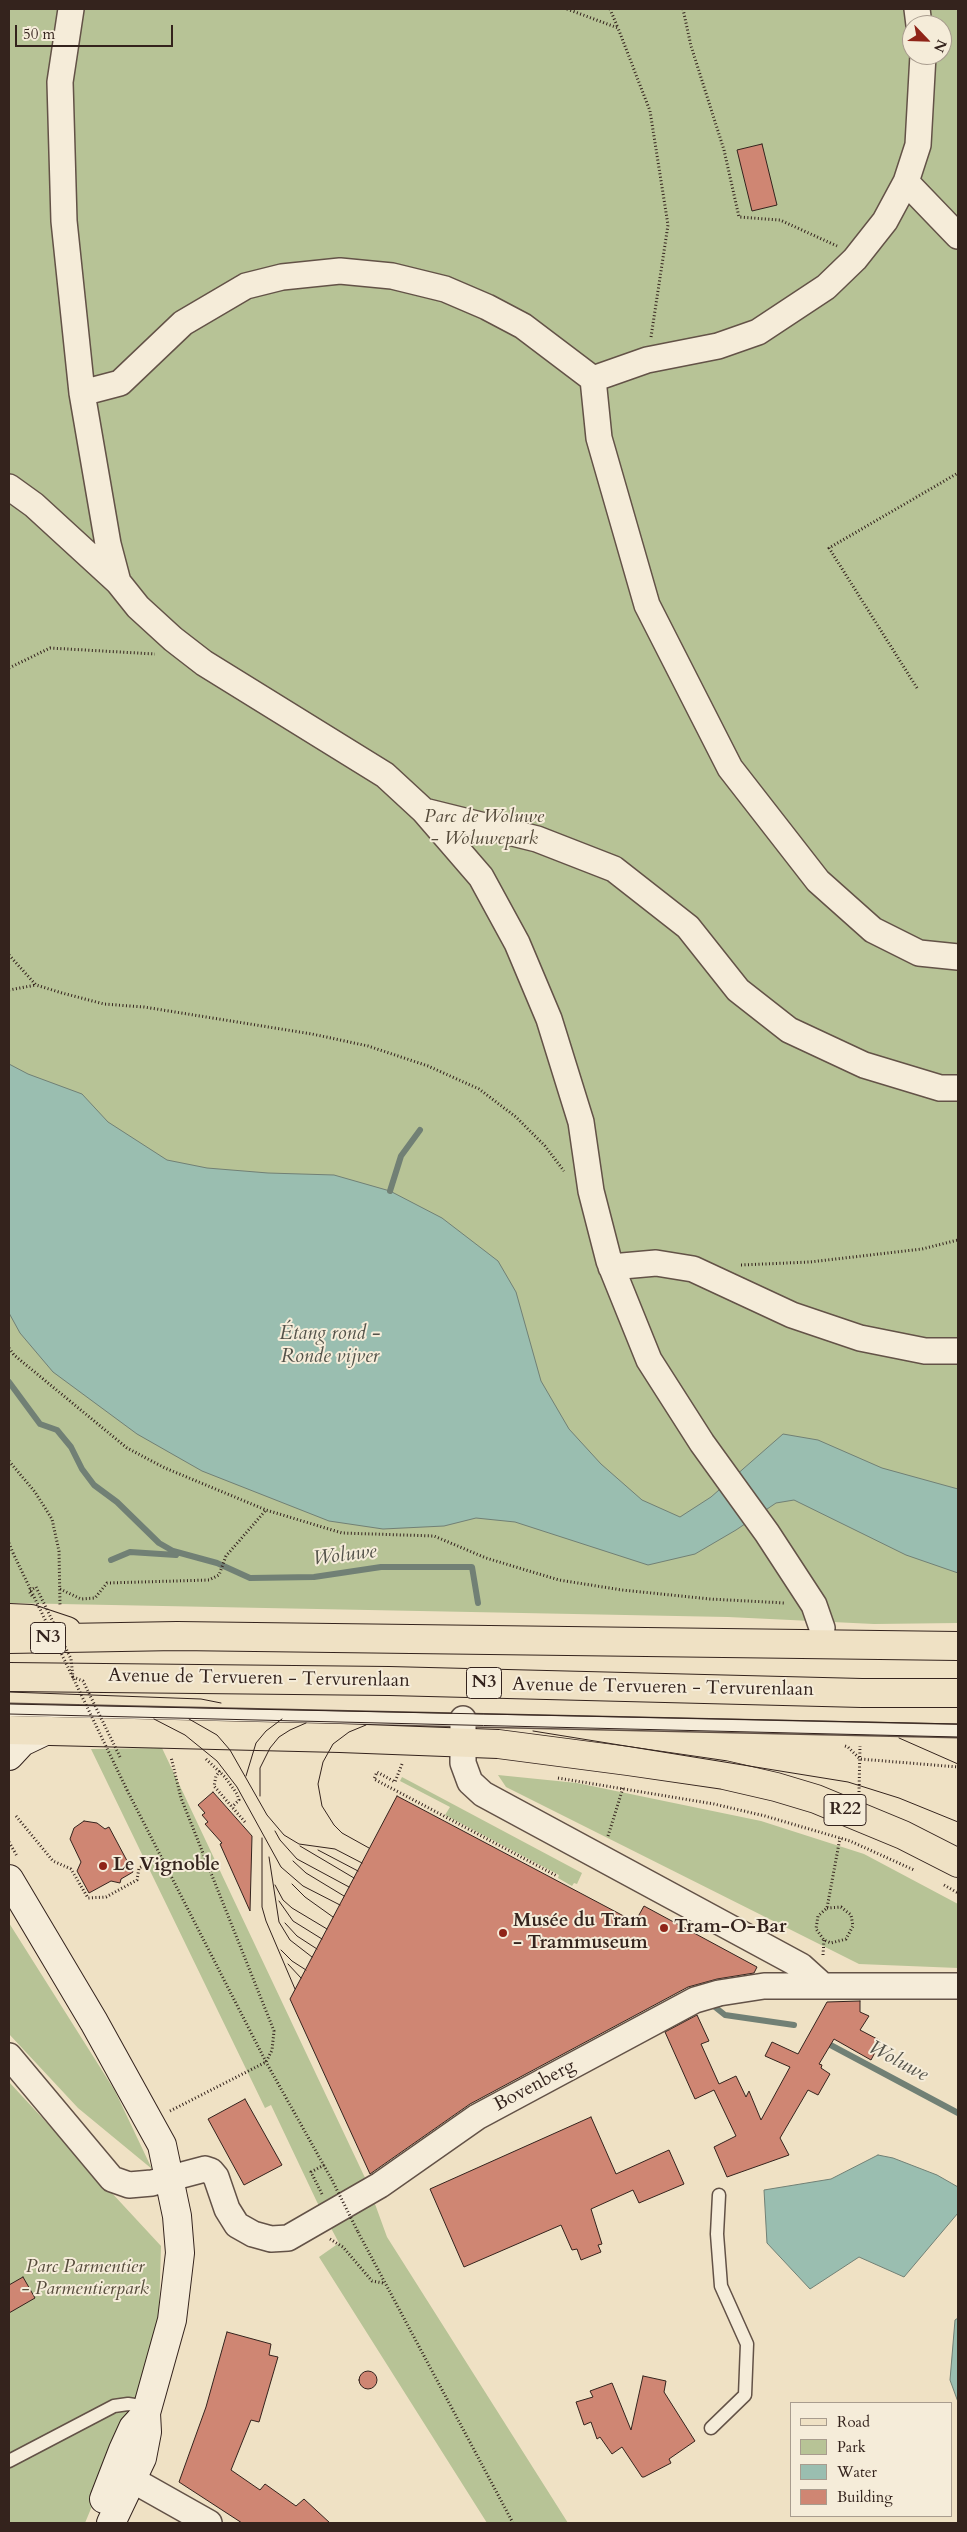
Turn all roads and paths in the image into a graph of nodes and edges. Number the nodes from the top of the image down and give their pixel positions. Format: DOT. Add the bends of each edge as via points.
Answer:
graph roads {
  1 [pos="71,9"];
  2 [pos="567,9"];
  3 [pos="610,9"];
  4 [pos="683,9"];
  5 [pos="618,28"];
  6 [pos="922,65"];
  7 [pos="906,182"];
  8 [pos="958,236"];
  9 [pos="855,259"];
  10 [pos="647,360"];
  11 [pos="593,379"];
  12 [pos="82,393"];
  13 [pos="958,473"];
  14 [pos="9,486"];
  15 [pos="118,582"];
  16 [pos="173,639"];
  17 [pos="9,668"];
  18 [pos="917,688"];
  19 [pos="424,811"];
  20 [pos="9,955"];
  21 [pos="958,957"];
  22 [pos="36,985"];
  23 [pos="9,990"];
  24 [pos="958,1088"];
  25 [pos="591,1190"];
  26 [pos="958,1240"];
  27 [pos="731,1265"];
  28 [pos="611,1267"];
  29 [pos="9,1348"];
  30 [pos="958,1351"];
  31 [pos="9,1462"];
  32 [pos="266,1510"];
  33 [pos="9,1543"];
  34 [pos="36,1587"];
  35 [pos="60,1589"];
  36 [pos="814,1604"];
  37 [pos="61,1611"];
  38 [pos="9,1618"];
  39 [pos="822,1628"];
  40 [pos="88,1638"];
  41 [pos="9,1639"];
  42 [pos="958,1646"];
  43 [pos="9,1677"];
  44 [pos="73,1677"];
  45 [pos="958,1693"];
  46 [pos="9,1710"];
  47 [pos="194,1713"];
  48 [pos="9,1730"];
  49 [pos="45,1731"];
  50 [pos="462,1731"];
  51 [pos="958,1731"];
  52 [pos="167,1743"];
  53 [pos="101,1745"];
  54 [pos="120,1745"];
  55 [pos="848,1747"];
  56 [pos="9,1756"];
  57 [pos="120,1757"];
  58 [pos="404,1760"];
  59 [pos="628,1761"];
  60 [pos="958,1767"];
  61 [pos="549,1777"];
  62 [pos="623,1789"];
  63 [pos="232,1807"];
  64 [pos="16,1816"];
  65 [pos="246,1822"];
  66 [pos="840,1838"];
  67 [pos="160,1857"];
  68 [pos="598,1857"];
  69 [pos="958,1864"];
  70 [pos="921,1873"];
  71 [pos="558,1876"];
  72 [pos="9,1879"];
  73 [pos="937,1881"];
  74 [pos="958,1893"];
  75 [pos="826,1908"];
  76 [pos="822,1986"];
  77 [pos="958,1986"];
  78 [pos="9,2056"];
  79 [pos="266,2062"];
  80 [pos="170,2111"];
  81 [pos="324,2165"];
  82 [pos="171,2178"];
  83 [pos="719,2194"];
  84 [pos="331,2213"];
  85 [pos="288,2238"];
  86 [pos="384,2283"];
  87 [pos="147,2410"];
  88 [pos="711,2428"];
  89 [pos="9,2461"];
  90 [pos="124,2474"];
  91 [pos="95,2523"];
  92 [pos="111,2523"];
  93 [pos="209,2523"];
  94 [pos="513,2523"];
  1 -- 12 [label="street" via="60,82 64,222"];
  2 -- 5 [label="path"];
  3 -- 5 [label="path"];
  4 -- 9 [label="path" via="691,46 724,150 739,217 780,220 833,243"];
  5 -- 10 [label="path" via="650,111 668,225"];
  6 -- 7 [label="street" via="918,145"];
  7 -- 8 [label="street"];
  7 -- 9 [label="street" via="885,220"];
  9 -- 10 [label="street" via="826,287 758,332 718,346"];
  10 -- 11 [label="street"];
  11 -- 12 [label="street" via="523,326 445,289 392,276 340,271 282,277 246,286 183,323 120,383"];
  11 -- 21 [label="street" via="599,438 647,605 730,768 818,881 873,930 919,953"];
  12 -- 15 [label="street" via="108,544"];
  13 -- 18 [label="path" via="829,548"];
  14 -- 15 [label="street"];
  15 -- 16 [label="street" via="138,607"];
  16 -- 17 [label="path" via="154,655 50,648"];
  16 -- 19 [label="street" via="204,663 384,775"];
  19 -- 24 [label="street" via="537,839 614,869 688,927 738,990 789,1030 864,1065 940,1088"];
  19 -- 25 [label="street" via="481,877 517,943 549,1018 581,1122"];
  20 -- 22 [label="path"];
  22 -- 23 [label="path"];
  22 -- 25 [label="path" via="104,1004 144,1007 294,1031 399,1055 480,1089 516,1117 569,1176"];
  25 -- 28 [label="street"];
  26 -- 27 [label="path" via="922,1249 810,1262"];
  28 -- 30 [label="street" via="656,1263 693,1269 792,1315 860,1338 925,1351"];
  28 -- 36 [label="street" via="649,1360 702,1443 758,1519"];
  29 -- 32 [label="path" via="127,1448"];
  31 -- 35 [label="path" via="35,1492 52,1519 59,1551"];
  32 -- 35 [label="path" via="226,1556 219,1575 209,1580 107,1583 95,1598 82,1599"];
  32 -- 36 [label="path" via="342,1533 434,1536 486,1558 559,1580 710,1600"];
  33 -- 44 [label="path, bridge"];
  34 -- 44 [label="path, bridge" via="71,1659"];
  35 -- 37 [label="path"];
  36 -- 39 [label="street"];
  38 -- 40 [label="main road" via="31,1619"];
  40 -- 41 [label="main road, Avenue de Tervueren - Tervurenlaan / N3"];
  40 -- 42 [label="main road, Avenue de Tervueren - Tervurenlaan / N3" via="177,1636"];
  43 -- 45 [label="main road, Avenue de Tervueren - Tervurenlaan / N3"];
  44 -- 57 [label="path, bridge" via="83,1681"];
  44 -- 67 [label="path, bridge"];
  46 -- 47 [label="lane"];
  47 -- 50 [label="lane"];
  47 -- 52 [label="lane"];
  48 -- 49 [label="main road"];
  49 -- 52 [label="main road"];
  49 -- 56 [label="street" via="22,1742"];
  50 -- 51 [label="lane"];
  50 -- 52 [label="main road"];
  50 -- 59 [label="main road" via="498,1744"];
  50 -- 68 [label="street" via="463,1763 470,1782 483,1794"];
  52 -- 79 [label="path" via="181,1798 274,2031 272,2050"];
  53 -- 54 [label="path"];
  55 -- 60 [label="path" via="860,1760"];
  58 -- 71 [label="path" via="395,1782 377,1772 374,1778 412,1802"];
  59 -- 62 [label="path"];
  59 -- 69 [label="main road, R22" via="724,1776 816,1799 903,1835"];
  61 -- 62 [label="path"];
  62 -- 66 [label="path" via="714,1804"];
  62 -- 68 [label="path" via="611,1830"];
  63 -- 63 [label="path" via="239,1800 220,1771 214,1786"];
  63 -- 65 [label="path"];
  64 -- 67 [label="path" via="53,1861 71,1869 88,1898 106,1897 137,1880 139,1868"];
  66 -- 70 [label="path"];
  66 -- 75 [label="path"];
  67 -- 79 [label="path"];
  68 -- 76 [label="street" via="801,1966"];
  72 -- 82 [label="street" via="143,2109 162,2145"];
  73 -- 74 [label="path"];
  75 -- 75 [label="path" via="841,1907 851,1915 853,1926 846,1939 831,1943 819,1935 816,1922"];
  76 -- 77 [label="street, Bovenberg"];
  76 -- 84 [label="street, Bovenberg" via="764,1986 695,2000 477,2117 380,2185"];
  78 -- 82 [label="street" via="112,2179 129,2185"];
  79 -- 80 [label="path"];
  79 -- 81 [label="path"];
  81 -- 84 [label="path" via="311,2172"];
  81 -- 86 [label="path, bridge"];
  82 -- 85 [label="street" via="205,2169 211,2171 237,2226 271,2239"];
  82 -- 87 [label="street" via="180,2254 172,2320"];
  83 -- 88 [label="lane" via="717,2234 721,2286 747,2344 747,2352 745,2395"];
  84 -- 85 [label="street, Bovenberg"];
  85 -- 86 [label="path" via="329,2239 343,2247 372,2281"];
  86 -- 94 [label="path"];
  87 -- 89 [label="lane" via="128,2404 114,2406"];
  87 -- 90 [label="street" via="142,2458"];
  90 -- 91 [label="street"];
  90 -- 92 [label="street"];
  90 -- 93 [label="street"];
}
